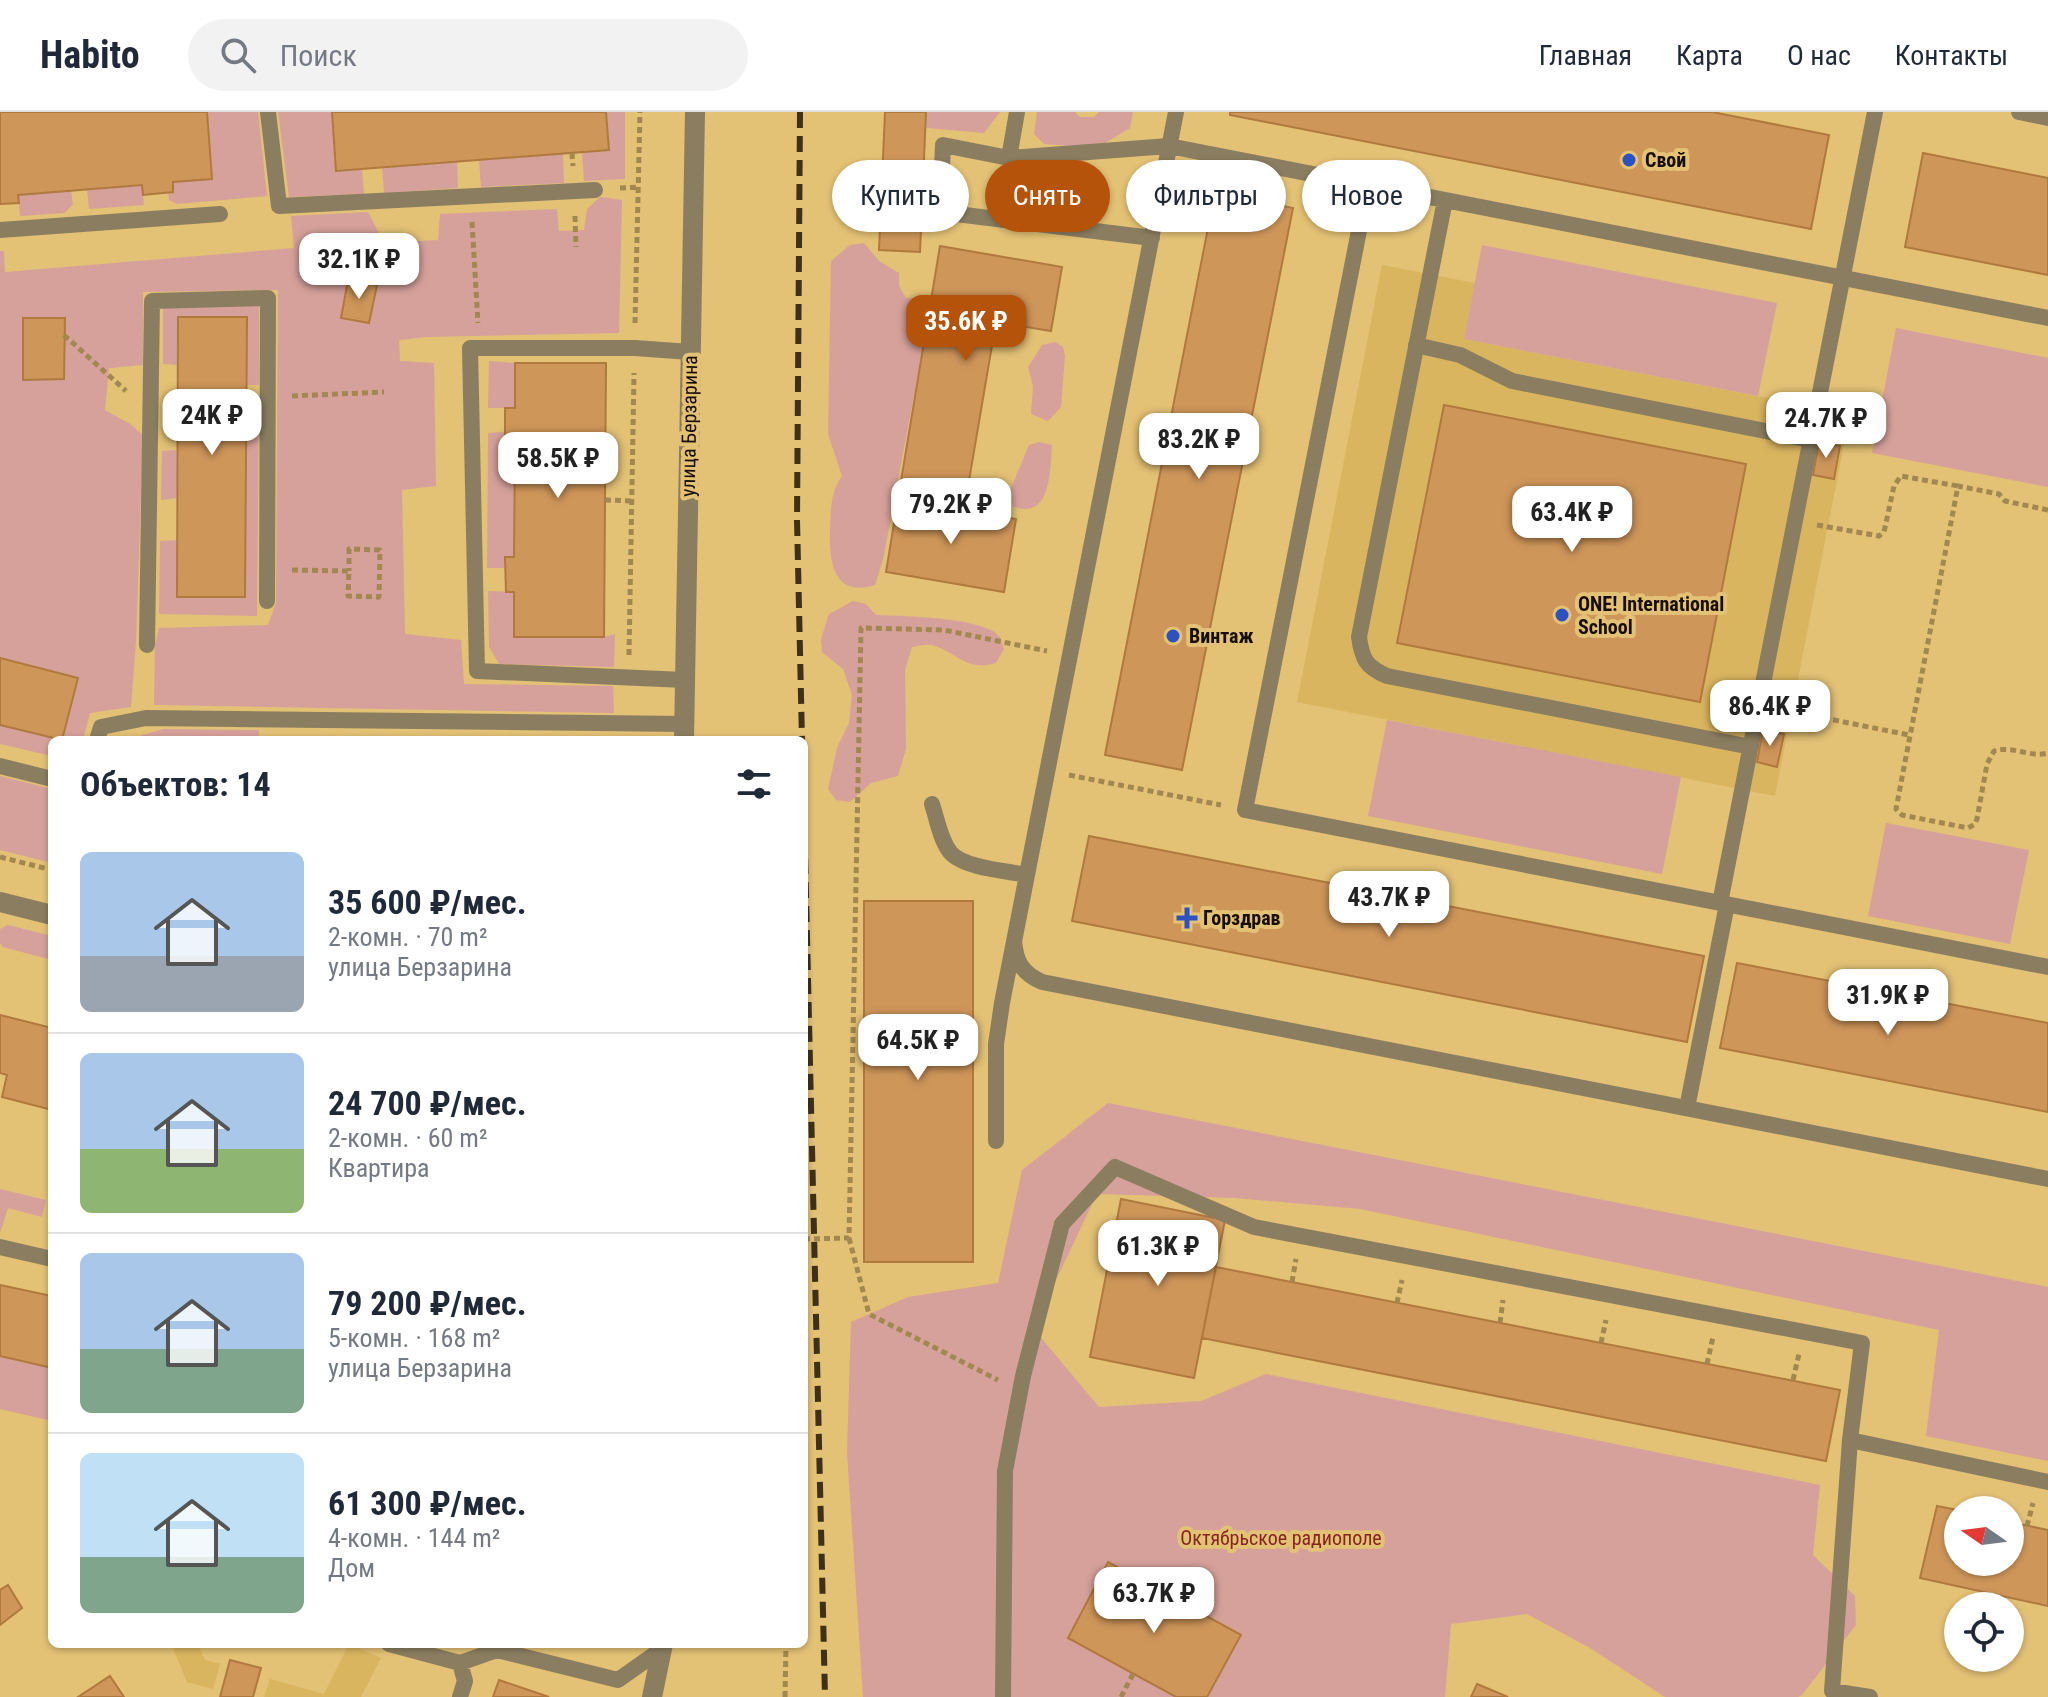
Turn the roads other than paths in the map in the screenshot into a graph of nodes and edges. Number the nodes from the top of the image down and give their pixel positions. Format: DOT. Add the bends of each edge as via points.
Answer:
graph roads {
  1 [pos="268,112"];
  2 [pos="695,112"];
  3 [pos="1017,112"];
  4 [pos="1176,112"];
  5 [pos="1875,112"];
  6 [pos="2019,112"];
  7 [pos="2048,118"];
  8 [pos="1169,146"];
  9 [pos="1009,158"];
  10 [pos="1302,172"];
  11 [pos="595,190"];
  12 [pos="1431,197"];
  13 [pos="1445,200"];
  14 [pos="220,214"];
  15 [pos="0,230"];
  16 [pos="1359,232"];
  17 [pos="1152,238"];
  18 [pos="1843,278"];
  19 [pos="2048,318"];
  20 [pos="1416,345"];
  21 [pos="690,352"];
  22 [pos="1811,440"];
  23 [pos="267,601"];
  24 [pos="147,645"];
  25 [pos="685,680"];
  26 [pos="684,732"];
  27 [pos="98,736"];
  28 [pos="1751,747"];
  29 [pos="0,766"];
  30 [pos="48,778"];
  31 [pos="932,804"];
  32 [pos="1027,875"];
  33 [pos="0,902"];
  34 [pos="1724,904"];
  35 [pos="48,914"];
  36 [pos="1014,941"];
  37 [pos="2048,967"];
  38 [pos="1687,1108"];
  39 [pos="996,1141"];
  40 [pos="2048,1179"];
  41 [pos="0,1247"];
  42 [pos="48,1258"];
  43 [pos="1850,1440"];
  44 [pos="2048,1482"];
  45 [pos="404,1648"];
  46 [pos="495,1648"];
  47 [pos="501,1648"];
  48 [pos="661,1648"];
  49 [pos="662,1648"];
  50 [pos="460,1663"];
  51 [pos="1006,1695"];
  52 [pos="460,1697"];
  53 [pos="652,1697"];
  54 [pos="1870,1697"];
  1 -- 11 [label="lane" via="279,206"];
  2 -- 21 [label="street, улица Берзарина"];
  3 -- 9 [label="lane"];
  4 -- 8 [label="lane"];
  5 -- 18 [label="lane"];
  6 -- 7 [label="lane"];
  8 -- 9 [label="lane"];
  8 -- 10 [label="lane"];
  8 -- 17 [label="lane"];
  9 -- 17 [label="lane" via="943,145 940,212"];
  12 -- 13 [label="lane"];
  13 -- 18 [label="lane"];
  13 -- 20 [label="lane"];
  14 -- 15 [label="lane"];
  16 -- 34 [label="lane" via="1245,810"];
  17 -- 32 [label="lane"];
  18 -- 19 [label="lane"];
  18 -- 22 [label="lane"];
  20 -- 22 [label="lane" via="1460,355 1512,381"];
  20 -- 28 [label="lane" via="1359,637 1361,657 1370,668 1387,676"];
  21 -- 25 [label="street, улица Берзарина"];
  21 -- 25 [label="lane" via="470,348 477,671"];
  22 -- 28 [label="lane"];
  23 -- 24 [label="lane" via="268,298 152,301"];
  25 -- 26 [label="street, улица Берзарина"];
  26 -- 27 [label="lane" via="146,718 101,727"];
  28 -- 34 [label="lane"];
  29 -- 30 [label="lane"];
  31 -- 32 [label="lane" via="945,843 961,861"];
  32 -- 36 [label="lane"];
  33 -- 35 [label="street"];
  34 -- 37 [label="lane"];
  34 -- 38 [label="lane"];
  36 -- 38 [label="lane" via="1020,967 1042,982"];
  36 -- 39 [label="lane" via="997,1027"];
  38 -- 40 [label="lane"];
  41 -- 42 [label="lane"];
  43 -- 44 [label="lane"];
  43 -- 51 [label="lane" via="1862,1343 1254,1227 1115,1167 1062,1224 1021,1389 1005,1471"];
  43 -- 54 [label="lane" via="1832,1691"];
  45 -- 50 [label="lane"];
  46 -- 50 [label="lane"];
  47 -- 48 [label="lane" via="618,1680"];
  49 -- 53 [label="street"];
  50 -- 52 [label="lane" via="465,1681"];
}
